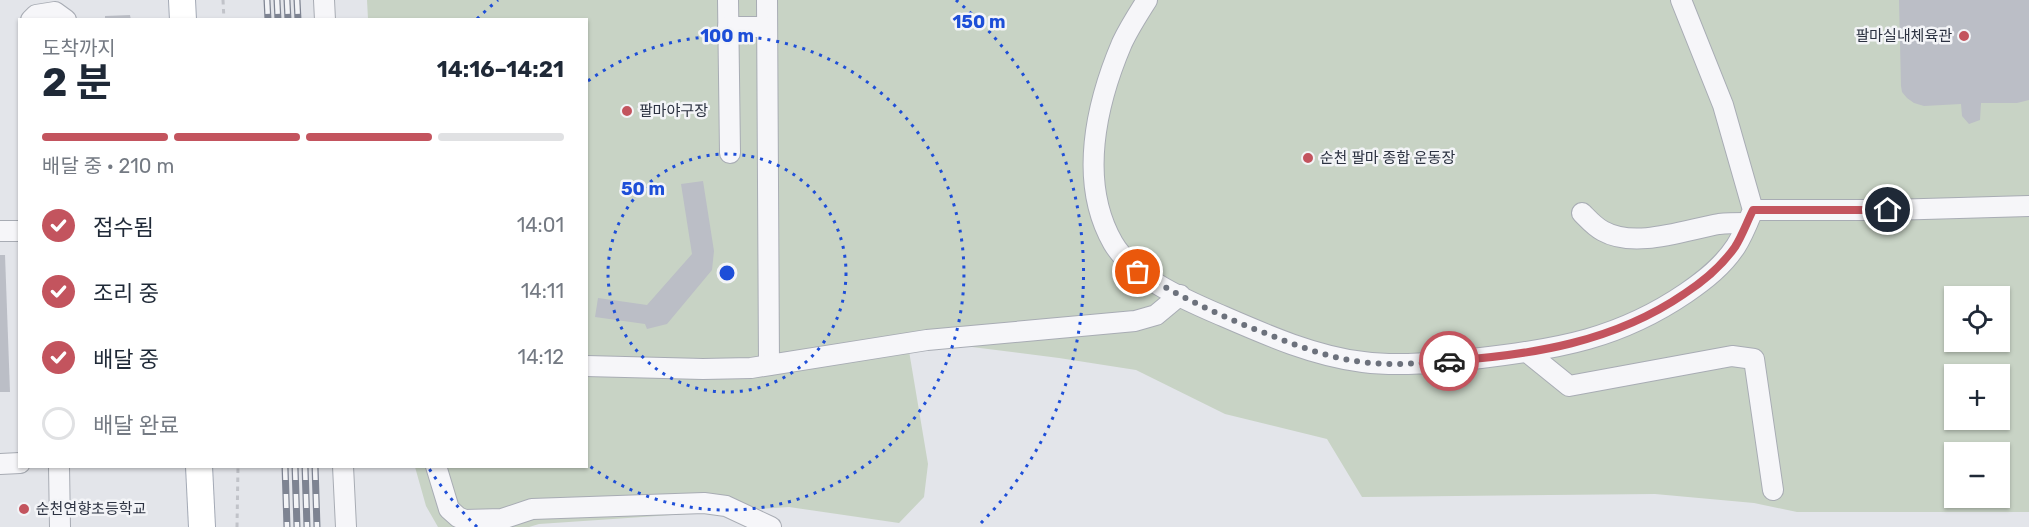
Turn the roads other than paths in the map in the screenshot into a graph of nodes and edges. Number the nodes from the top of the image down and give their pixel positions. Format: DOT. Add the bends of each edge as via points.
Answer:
graph roads {
  1 [pos="182,0"];
  2 [pos="324,0"];
  3 [pos="728,0"];
  4 [pos="767,0"];
  5 [pos="1146,0"];
  6 [pos="1681,0"];
  7 [pos="33,18"];
  8 [pos="63,18"];
  9 [pos="183,18"];
  10 [pos="325,18"];
  11 [pos="728,27"];
  12 [pos="767,27"];
  13 [pos="730,153"];
  14 [pos="2029,207"];
  15 [pos="1582,213"];
  16 [pos="1750,216"];
  17 [pos="0,231"];
  18 [pos="18,231"];
  19 [pos="1180,295"];
  20 [pos="1527,352"];
  21 [pos="770,365"];
  22 [pos="588,366"];
  23 [pos="18,463"];
  24 [pos="0,464"];
  25 [pos="59,468"];
  26 [pos="199,468"];
  27 [pos="343,468"];
  28 [pos="437,468"];
  29 [pos="1773,490"];
  30 [pos="60,527"];
  31 [pos="202,527"];
  32 [pos="346,527"];
  33 [pos="771,527"];
  1 -- 9 [label="main road"];
  2 -- 10 [label="street"];
  3 -- 11 [label="street"];
  4 -- 12 [label="street"];
  5 -- 19 [label="street" via="1123,41 1100,110 1094,161 1097,205 1114,245 1126,261"];
  6 -- 16 [label="street" via="1723,105"];
  7 -- 8 [label="street" via="55,12"];
  11 -- 12 [label="street"];
  11 -- 13 [label="street"];
  12 -- 21 [label="street"];
  14 -- 16 [label="street"];
  15 -- 16 [label="street" via="1601,230 1630,238 1670,235"];
  16 -- 20 [label="street" via="1736,246 1720,266 1666,307 1610,333 1572,345"];
  17 -- 18 [label="street"];
  19 -- 20 [label="street" via="1301,347 1355,361 1392,364"];
  19 -- 21 [label="street" via="1156,315 1135,321 927,340"];
  20 -- 29 [label="street" via="1569,386 1732,356 1754,359"];
  21 -- 22 [label="street" via="728,369"];
  23 -- 24 [label="street"];
  25 -- 30 [label="street"];
  26 -- 31 [label="main road"];
  27 -- 32 [label="street"];
  28 -- 33 [label="street" via="449,509 465,520 502,519 532,509 704,503 726,506"];
}
